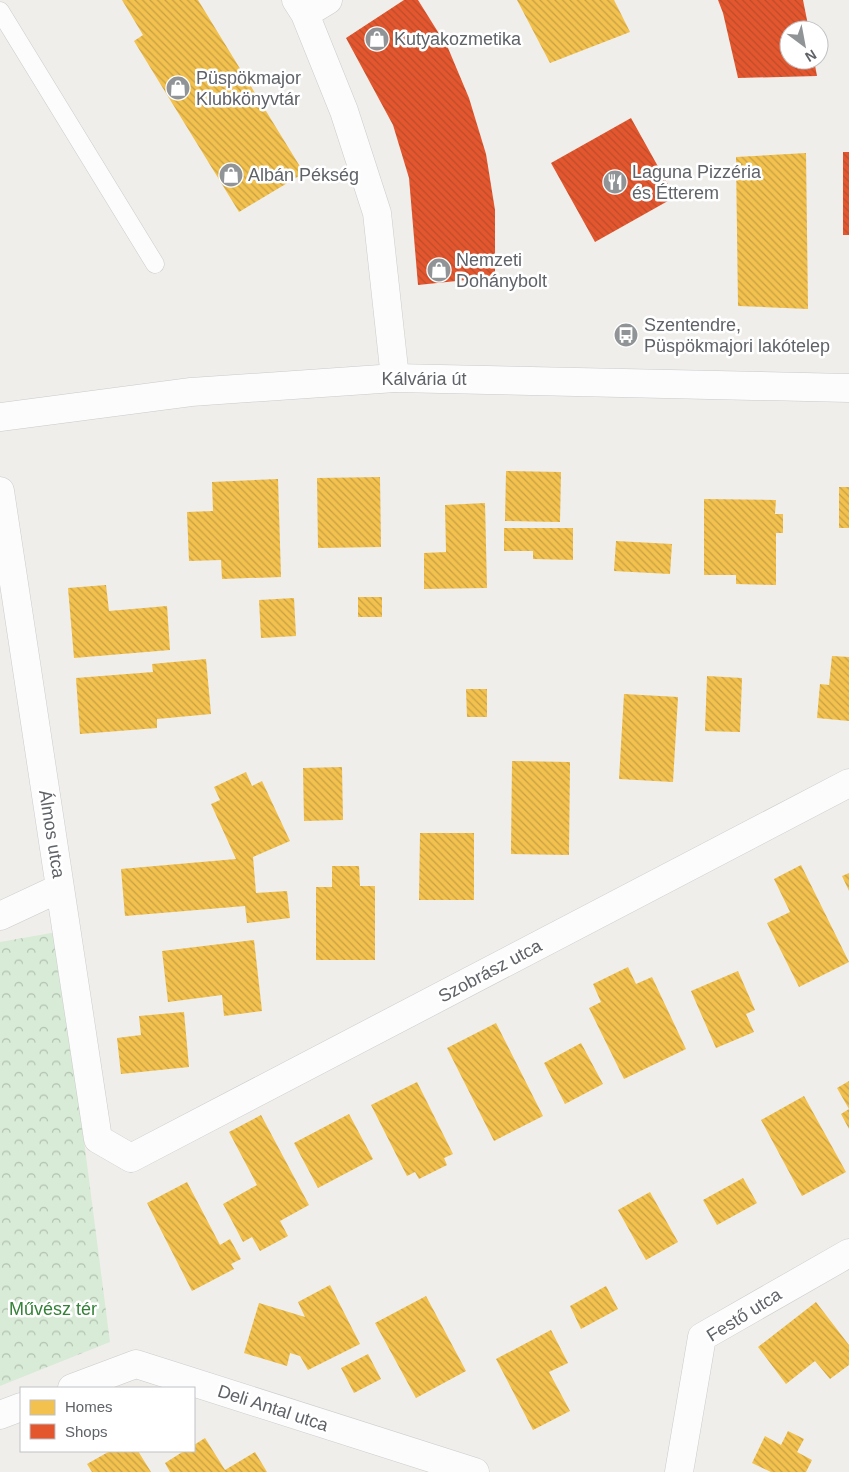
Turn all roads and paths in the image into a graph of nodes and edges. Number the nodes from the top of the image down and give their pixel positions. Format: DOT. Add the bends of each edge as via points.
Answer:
graph roads {
  1 [pos="328,0"];
  2 [pos="300,7"];
  3 [pos="0,11"];
  4 [pos="155,264"];
  5 [pos="395,378"];
  6 [pos="849,388"];
  7 [pos="0,417"];
  8 [pos="0,491"];
  9 [pos="849,783"];
  10 [pos="60,888"];
  11 [pos="0,916"];
  12 [pos="131,1158"];
  13 [pos="849,1253"];
  14 [pos="75,1387"];
  15 [pos="20,1407"];
  16 [pos="0,1415"];
  17 [pos="475,1472"];
  18 [pos="678,1472"];
  1 -- 2 [label="street"];
  2 -- 5 [label="street" via="344,112 377,213"];
  3 -- 4 [label="lane"];
  5 -- 6 [label="street, Kálvária út"];
  5 -- 7 [label="street, Kálvária út" via="191,392"];
  8 -- 10 [label="street, Álmos utca"];
  9 -- 12 [label="street, Szobrász utca"];
  10 -- 11 [label="street"];
  10 -- 12 [label="street, Álmos utca" via="98,1139"];
  13 -- 18 [label="street, Festő utca" via="702,1337"];
  14 -- 17 [label="street, Deli Antal utca" via="136,1364"];
  15 -- 16 [label="street"];
}
